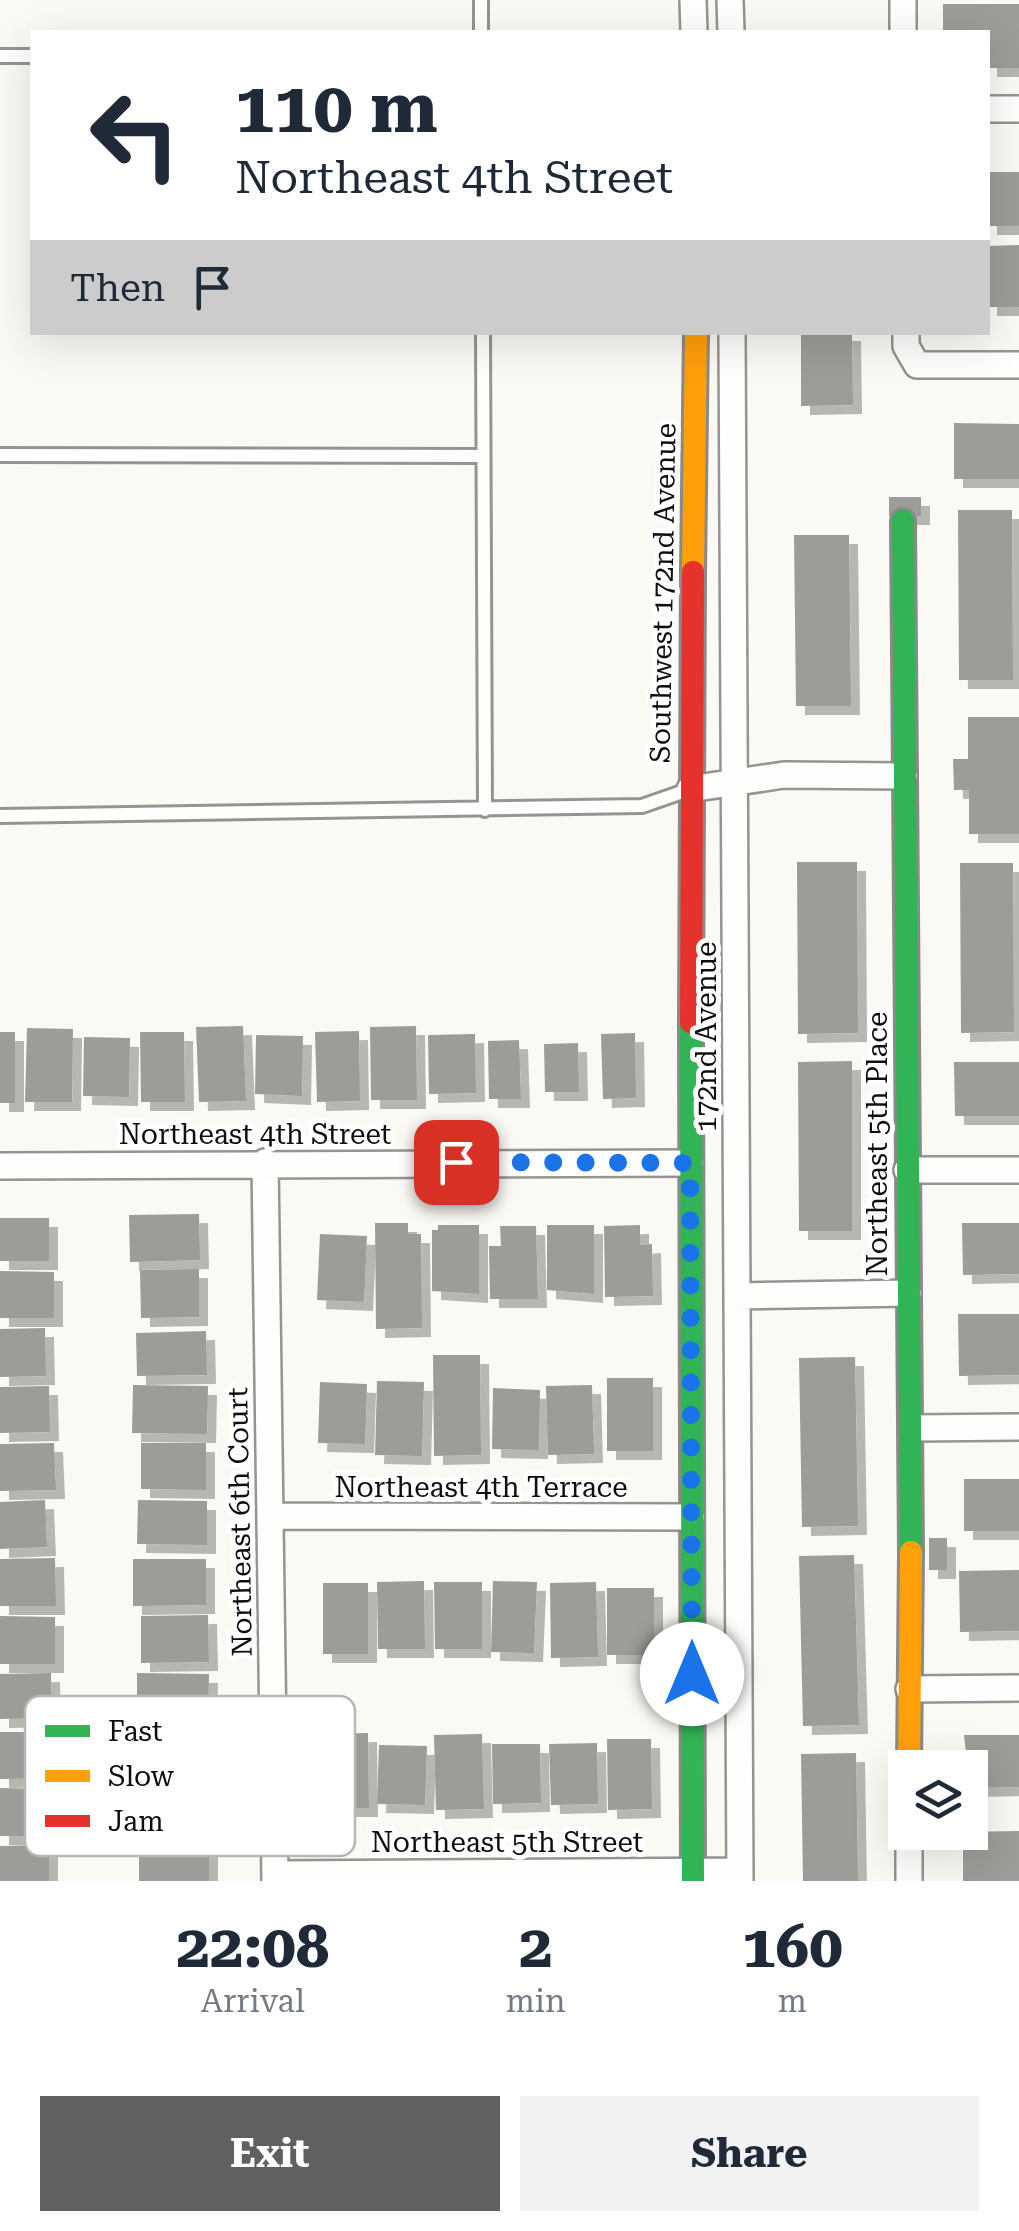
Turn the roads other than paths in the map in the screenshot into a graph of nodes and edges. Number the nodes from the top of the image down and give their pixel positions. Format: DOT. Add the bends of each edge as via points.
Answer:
graph roads {
  1 [pos="481,0"];
  2 [pos="694,0"];
  3 [pos="730,0"];
  4 [pos="903,0"];
  5 [pos="481,30"];
  6 [pos="694,30"];
  7 [pos="730,30"];
  8 [pos="904,30"];
  9 [pos="0,56"];
  10 [pos="30,56"];
  11 [pos="990,109"];
  12 [pos="1019,109"];
  13 [pos="483,335"];
  14 [pos="696,335"];
  15 [pos="732,335"];
  16 [pos="906,335"];
  17 [pos="1019,365"];
  18 [pos="0,455"];
  19 [pos="483,456"];
  20 [pos="903,520"];
  21 [pos="904,776"];
  22 [pos="734,781"];
  23 [pos="690,789"];
  24 [pos="485,810"];
  25 [pos="0,816"];
  26 [pos="690,855"];
  27 [pos="265,1162"];
  28 [pos="690,1163"];
  29 [pos="0,1166"];
  30 [pos="907,1170"];
  31 [pos="1019,1170"];
  32 [pos="908,1293"];
  33 [pos="737,1296"];
  34 [pos="1019,1427"];
  35 [pos="912,1428"];
  36 [pos="270,1516"];
  37 [pos="692,1517"];
  38 [pos="1019,1688"];
  39 [pos="908,1689"];
  40 [pos="272,1696"];
  41 [pos="908,1750"];
  42 [pos="908,1850"];
  43 [pos="693,1876"];
  44 [pos="740,1876"];
  45 [pos="275,1877"];
  46 [pos="908,1881"];
  1 -- 5 [label="lane"];
  2 -- 6 [label="street"];
  3 -- 7 [label="street"];
  4 -- 8 [label="street"];
  9 -- 10 [label="lane"];
  11 -- 12 [label="street"];
  13 -- 19 [label="lane"];
  14 -- 23 [label="street, Southwest 172nd Avenue"];
  15 -- 22 [label="street"];
  16 -- 17 [label="street" via="917,366"];
  18 -- 19 [label="lane"];
  19 -- 24 [label="lane"];
  20 -- 21 [label="street, Northeast 5th Place"];
  21 -- 22 [label="street"];
  21 -- 30 [label="street, Northeast 5th Place"];
  22 -- 23 [label="street"];
  22 -- 33 [label="street, 172nd Avenue"];
  23 -- 24 [label="lane" via="642,806"];
  23 -- 26 [label="street, Southwest 172nd Avenue"];
  24 -- 25 [label="lane"];
  26 -- 28 [label="street, 172nd Avenue"];
  27 -- 28 [label="street, Northeast 4th Street"];
  27 -- 29 [label="street, Northeast 4th Street"];
  27 -- 36 [label="street, Northeast 6th Court"];
  28 -- 37 [label="street, 172nd Avenue"];
  30 -- 31 [label="street"];
  30 -- 32 [label="street, Northeast 5th Place"];
  32 -- 33 [label="street"];
  32 -- 35 [label="street, Northeast 5th Place"];
  33 -- 44 [label="street, 172nd Avenue"];
  34 -- 35 [label="street"];
  35 -- 39 [label="street, Northeast 5th Place"];
  36 -- 37 [label="street, Northeast 4th Terrace"];
  36 -- 40 [label="street, Northeast 6th Court"];
  37 -- 43 [label="street, 172nd Avenue"];
  38 -- 39 [label="street"];
  39 -- 41 [label="street, Northeast 5th Place"];
  42 -- 46 [label="street"];
  43 -- 44 [label="street, Northeast 5th Street"];
  43 -- 45 [label="street, Northeast 5th Street"];
}
